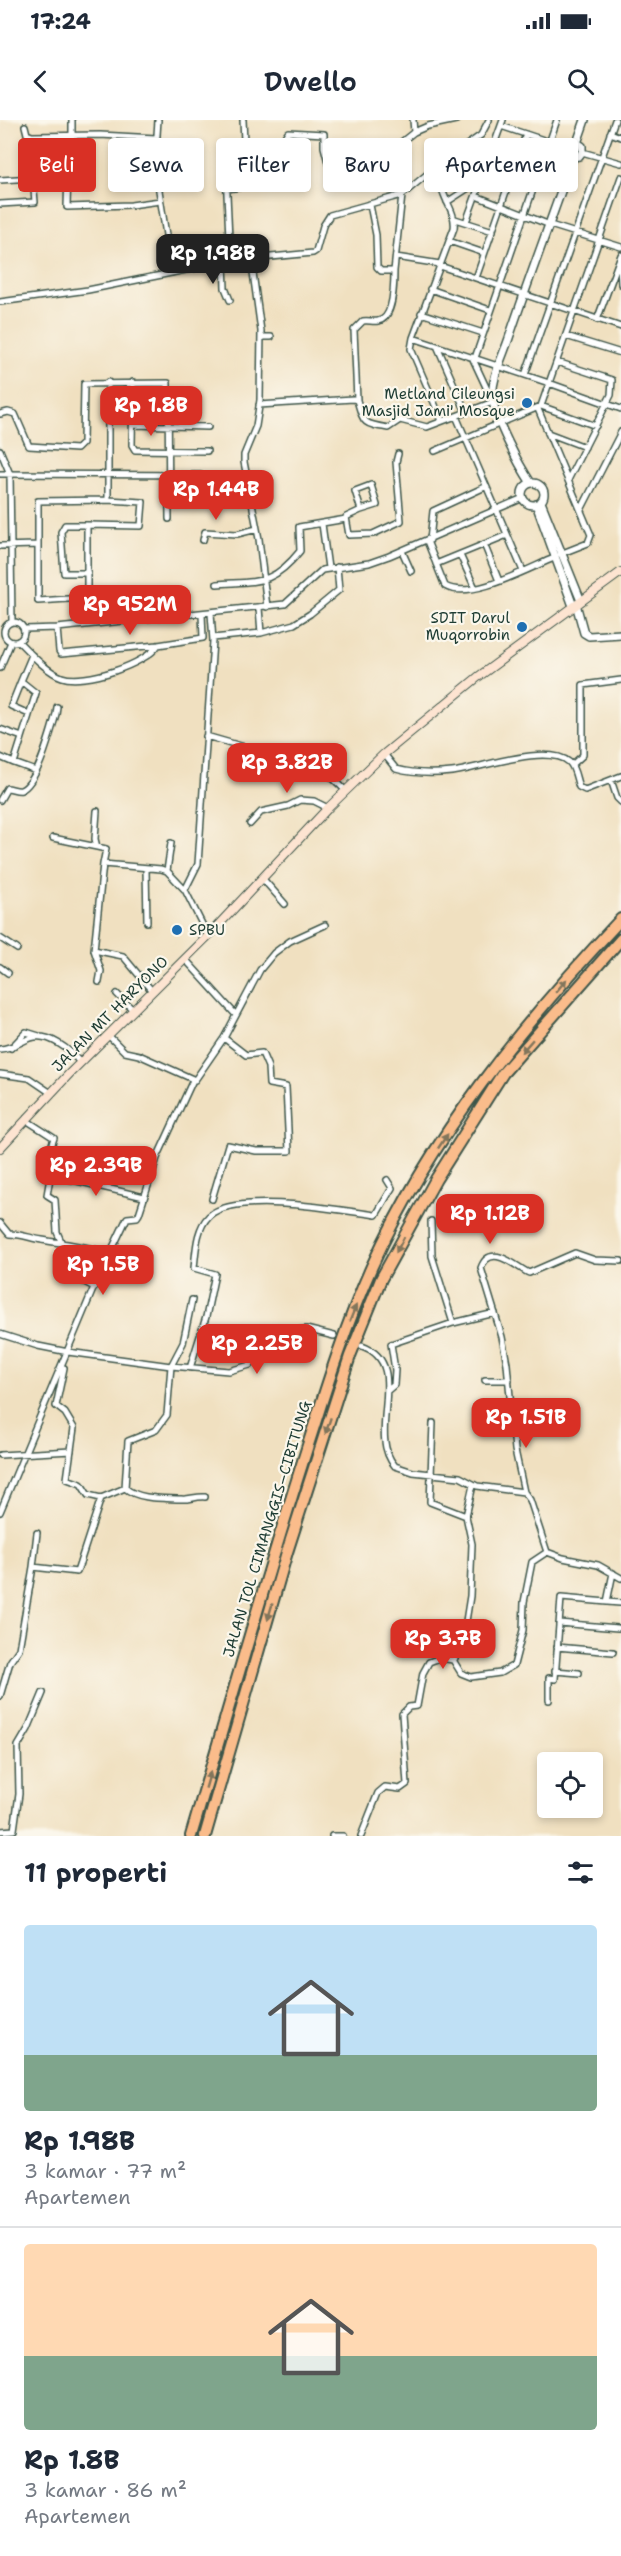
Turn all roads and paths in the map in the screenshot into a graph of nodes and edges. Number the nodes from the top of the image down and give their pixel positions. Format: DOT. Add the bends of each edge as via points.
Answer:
graph roads {
  1 [pos="72,120"];
  2 [pos="158,120"];
  3 [pos="243,120"];
  4 [pos="413,120"];
  5 [pos="456,120"];
  6 [pos="489,120"];
  7 [pos="556,120"];
  8 [pos="585,120"];
  9 [pos="615,120"];
  10 [pos="502,123"];
  11 [pos="25,126"];
  12 [pos="414,132"];
  13 [pos="610,133"];
  14 [pos="526,134"];
  15 [pos="58,136"];
  16 [pos="72,136"];
  17 [pos="621,136"];
  18 [pos="156,138"];
  19 [pos="244,138"];
  20 [pos="284,138"];
  21 [pos="495,138"];
  22 [pos="538,138"];
  23 [pos="550,138"];
  24 [pos="578,140"];
  25 [pos="578,144"];
  26 [pos="582,152"];
  27 [pos="578,156"];
  28 [pos="600,156"];
  29 [pos="621,163"];
  30 [pos="621,177"];
  31 [pos="0,180"];
  32 [pos="159,192"];
  33 [pos="227,192"];
  34 [pos="444,192"];
  35 [pos="462,192"];
  36 [pos="477,192"];
  37 [pos="532,192"];
  38 [pos="561,192"];
  39 [pos="402,195"];
  40 [pos="476,196"];
  41 [pos="160,201"];
  42 [pos="447,202"];
  43 [pos="0,204"];
  44 [pos="370,205"];
  45 [pos="501,205"];
  46 [pos="525,214"];
  47 [pos="455,219"];
  48 [pos="466,222"];
  49 [pos="550,225"];
  50 [pos="493,231"];
  51 [pos="575,233"];
  52 [pos="598,240"];
  53 [pos="449,241"];
  54 [pos="621,248"];
  55 [pos="484,253"];
  56 [pos="396,257"];
  57 [pos="620,257"];
  58 [pos="251,258"];
  59 [pos="227,262"];
  60 [pos="440,265"];
  61 [pos="394,271"];
  62 [pos="172,273"];
  63 [pos="476,278"];
  64 [pos="621,284"];
  65 [pos="500,285"];
  66 [pos="430,289"];
  67 [pos="524,294"];
  68 [pos="230,300"];
  69 [pos="0,302"];
  70 [pos="550,303"];
  71 [pos="490,310"];
  72 [pos="574,312"];
  73 [pos="421,313"];
  74 [pos="597,320"];
  75 [pos="621,327"];
  76 [pos="483,333"];
  77 [pos="566,336"];
  78 [pos="261,337"];
  79 [pos="271,337"];
  80 [pos="413,338"];
  81 [pos="438,348"];
  82 [pos="621,352"];
  83 [pos="474,358"];
  84 [pos="557,362"];
  85 [pos="499,366"];
  86 [pos="525,375"];
  87 [pos="108,382"];
  88 [pos="133,382"];
  89 [pos="549,383"];
  90 [pos="357,400"];
  91 [pos="493,402"];
  92 [pos="607,404"];
  93 [pos="259,405"];
  94 [pos="539,408"];
  95 [pos="621,409"];
  96 [pos="466,412"];
  97 [pos="0,414"];
  98 [pos="456,416"];
  99 [pos="442,421"];
  100 [pos="501,423"];
  101 [pos="134,425"];
  102 [pos="170,426"];
  103 [pos="596,426"];
  104 [pos="208,427"];
  105 [pos="621,432"];
  106 [pos="548,433"];
  107 [pos="465,439"];
  108 [pos="585,447"];
  109 [pos="0,450"];
  110 [pos="168,451"];
  111 [pos="207,451"];
  112 [pos="435,451"];
  113 [pos="398,454"];
  114 [pos="0,474"];
  115 [pos="10,474"];
  116 [pos="109,475"];
  117 [pos="200,475"];
  118 [pos="169,476"];
  119 [pos="568,480"];
  120 [pos="531,483"];
  121 [pos="485,487"];
  122 [pos="523,498"];
  123 [pos="108,500"];
  124 [pos="538,503"];
  125 [pos="361,510"];
  126 [pos="496,510"];
  127 [pos="581,510"];
  128 [pos="169,519"];
  129 [pos="346,519"];
  130 [pos="322,524"];
  131 [pos="87,525"];
  132 [pos="257,529"];
  133 [pos="507,535"];
  134 [pos="203,540"];
  135 [pos="428,540"];
  136 [pos="484,544"];
  137 [pos="36,545"];
  138 [pos="0,546"];
  139 [pos="10,546"];
  140 [pos="402,551"];
  141 [pos="460,555"];
  142 [pos="560,562"];
  143 [pos="436,564"];
  144 [pos="336,567"];
  145 [pos="328,568"];
  146 [pos="411,571"];
  147 [pos="523,571"];
  148 [pos="621,572"];
  149 [pos="88,573"];
  150 [pos="265,581"];
  151 [pos="499,581"];
  152 [pos="217,584"];
  153 [pos="475,588"];
  154 [pos="576,604"];
  155 [pos="267,607"];
  156 [pos="260,608"];
  157 [pos="207,613"];
  158 [pos="12,621"];
  159 [pos="2,627"];
  160 [pos="57,628"];
  161 [pos="25,629"];
  162 [pos="261,633"];
  163 [pos="621,634"];
  164 [pos="18,641"];
  165 [pos="213,641"];
  166 [pos="11,642"];
  167 [pos="158,645"];
  168 [pos="32,655"];
  169 [pos="0,668"];
  170 [pos="621,680"];
  171 [pos="21,681"];
  172 [pos="57,707"];
  173 [pos="29,714"];
  174 [pos="0,729"];
  175 [pos="207,736"];
  176 [pos="22,737"];
  177 [pos="384,754"];
  178 [pos="0,757"];
  179 [pos="14,763"];
  180 [pos="572,765"];
  181 [pos="36,771"];
  182 [pos="621,776"];
  183 [pos="610,780"];
  184 [pos="345,790"];
  185 [pos="0,800"];
  186 [pos="621,802"];
  187 [pos="328,808"];
  188 [pos="97,811"];
  189 [pos="250,824"];
  190 [pos="53,838"];
  191 [pos="171,843"];
  192 [pos="97,847"];
  193 [pos="103,864"];
  194 [pos="146,869"];
  195 [pos="167,871"];
  196 [pos="262,878"];
  197 [pos="185,890"];
  198 [pos="285,904"];
  199 [pos="621,919"];
  200 [pos="147,922"];
  201 [pos="325,925"];
  202 [pos="208,936"];
  203 [pos="0,938"];
  204 [pos="621,939"];
  205 [pos="17,948"];
  206 [pos="94,950"];
  207 [pos="185,959"];
  208 [pos="0,967"];
  209 [pos="8,973"];
  210 [pos="99,982"];
  211 [pos="152,991"];
  212 [pos="117,994"];
  213 [pos="132,1010"];
  214 [pos="236,1015"];
  215 [pos="108,1035"];
  216 [pos="224,1038"];
  217 [pos="0,1049"];
  218 [pos="80,1063"];
  219 [pos="0,1074"];
  220 [pos="194,1080"];
  221 [pos="51,1093"];
  222 [pos="26,1120"];
  223 [pos="0,1149"];
  224 [pos="49,1177"];
  225 [pos="387,1180"];
  226 [pos="144,1197"];
  227 [pos="212,1199"];
  228 [pos="431,1221"];
  229 [pos="0,1223"];
  230 [pos="63,1243"];
  231 [pos="111,1254"];
  232 [pos="621,1261"];
  233 [pos="94,1287"];
  234 [pos="192,1300"];
  235 [pos="495,1313"];
  236 [pos="453,1323"];
  237 [pos="0,1334"];
  238 [pos="334,1336"];
  239 [pos="362,1346"];
  240 [pos="68,1352"];
  241 [pos="64,1360"];
  242 [pos="171,1366"];
  243 [pos="190,1368"];
  244 [pos="485,1380"];
  245 [pos="509,1380"];
  246 [pos="387,1391"];
  247 [pos="433,1423"];
  248 [pos="71,1451"];
  249 [pos="24,1453"];
  250 [pos="0,1455"];
  251 [pos="430,1473"];
  252 [pos="473,1485"];
  253 [pos="125,1488"];
  254 [pos="524,1492"];
  255 [pos="205,1497"];
  256 [pos="101,1498"];
  257 [pos="0,1512"];
  258 [pos="466,1516"];
  259 [pos="36,1533"];
  260 [pos="547,1552"];
  261 [pos="33,1567"];
  262 [pos="613,1573"];
  263 [pos="621,1578"];
  264 [pos="607,1602"];
  265 [pos="620,1603"];
  266 [pos="559,1623"];
  267 [pos="618,1628"];
  268 [pos="557,1647"];
  269 [pos="613,1652"];
  270 [pos="454,1660"];
  271 [pos="555,1671"];
  272 [pos="579,1672"];
  273 [pos="43,1693"];
  274 [pos="0,1696"];
  275 [pos="549,1700"];
  276 [pos="0,1831"];
  277 [pos="191,1836"];
  278 [pos="205,1836"];
  279 [pos="332,1836"];
  280 [pos="343,1836"];
  281 [pos="361,1836"];
  1 -- 16 [label="street"];
  2 -- 18 [label="street"];
  3 -- 19 [label="street"];
  4 -- 12 [label="street"];
  5 -- 12 [label="street"];
  6 -- 39 [label="street" via="481,135"];
  7 -- 23 [label="street"];
  8 -- 24 [label="street"];
  9 -- 13 [label="street"];
  10 -- 14 [label="street"];
  10 -- 21 [label="street"];
  11 -- 15 [label="street" via="29,135"];
  12 -- 20 [label="street" via="399,144 377,153 356,155 334,169 329,166 324,134 288,132"];
  13 -- 17 [label="street"];
  13 -- 28 [label="street"];
  14 -- 22 [label="street"];
  14 -- 45 [label="street"];
  15 -- 16 [label="street"];
  15 -- 41 [label="street" via="58,152 65,154 67,166 68,207"];
  16 -- 18 [label="street"];
  25 -- 26 [label="street"];
  26 -- 27 [label="street"];
  26 -- 28 [label="street"];
  28 -- 29 [label="street"];
  28 -- 51 [label="street"];
  30 -- 52 [label="street"];
  31 -- 43 [label="street" via="33,178 35,202"];
  32 -- 41 [label="street"];
  33 -- 59 [label="street"];
  34 -- 42 [label="street"];
  35 -- 42 [label="street"];
  36 -- 40 [label="street"];
  37 -- 46 [label="street"];
  38 -- 49 [label="street"];
  39 -- 44 [label="street"];
  39 -- 56 [label="street"];
  40 -- 45 [label="street"];
  40 -- 48 [label="street"];
  41 -- 62 [label="street"];
  42 -- 47 [label="street"];
  44 -- 58 [label="street" via="330,215 312,253"];
  44 -- 61 [label="street" via="377,267"];
  45 -- 46 [label="street"];
  45 -- 50 [label="street"];
  46 -- 49 [label="street"];
  46 -- 65 [label="street"];
  47 -- 48 [label="street"];
  47 -- 53 [label="street"];
  48 -- 50 [label="street"];
  49 -- 51 [label="street"];
  49 -- 67 [label="street"];
  50 -- 55 [label="street"];
  51 -- 52 [label="street"];
  51 -- 70 [label="street"];
  52 -- 54 [label="street"];
  52 -- 72 [label="street"];
  53 -- 55 [label="street"];
  53 -- 60 [label="street"];
  55 -- 63 [label="street"];
  56 -- 60 [label="street"];
  56 -- 61 [label="street"];
  57 -- 64 [label="street"];
  57 -- 74 [label="street"];
  58 -- 59 [label="street"];
  58 -- 78 [label="street"];
  59 -- 62 [label="street"];
  59 -- 68 [label="street" via="225,288"];
  60 -- 63 [label="street"];
  60 -- 66 [label="street"];
  61 -- 90 [label="street" via="393,301 383,319 363,321 354,330"];
  62 -- 69 [label="street"];
  63 -- 65 [label="street"];
  65 -- 67 [label="street"];
  65 -- 71 [label="street"];
  66 -- 71 [label="street"];
  66 -- 73 [label="street"];
  67 -- 70 [label="street"];
  67 -- 85 [label="street"];
  70 -- 72 [label="street"];
  70 -- 86 [label="street"];
  71 -- 76 [label="street"];
  72 -- 74 [label="street"];
  72 -- 77 [label="street"];
  73 -- 76 [label="street"];
  73 -- 80 [label="street"];
  74 -- 75 [label="street"];
  76 -- 83 [label="street"];
  77 -- 82 [label="street"];
  77 -- 84 [label="street"];
  78 -- 79 [label="street"];
  78 -- 93 [label="street"];
  80 -- 81 [label="street"];
  80 -- 99 [label="street" via="411,350"];
  81 -- 83 [label="street"];
  81 -- 96 [label="street"];
  83 -- 85 [label="street"];
  83 -- 91 [label="street"];
  84 -- 89 [label="street"];
  84 -- 92 [label="street" via="612,380"];
  85 -- 86 [label="street"];
  85 -- 91 [label="street"];
  86 -- 89 [label="street"];
  87 -- 88 [label="street"];
  87 -- 97 [label="street" via="82,386 83,443 77,449 29,446 15,414"];
  87 -- 116 [label="street"];
  88 -- 101 [label="street"];
  88 -- 102 [label="street" via="168,383"];
  89 -- 92 [label="street"];
  89 -- 94 [label="street"];
  90 -- 93 [label="street"];
  90 -- 99 [label="street" via="363,421 369,425 388,428 400,420 422,428"];
  91 -- 96 [label="street"];
  91 -- 100 [label="street"];
  92 -- 95 [label="street"];
  92 -- 103 [label="street"];
  93 -- 132 [label="street" via="256,426 244,455"];
  94 -- 100 [label="street"];
  94 -- 103 [label="street"];
  94 -- 106 [label="street"];
  96 -- 98 [label="street"];
  98 -- 99 [label="street"];
  98 -- 107 [label="street"];
  100 -- 107 [label="street"];
  100 -- 120 [label="street"];
  101 -- 102 [label="street"];
  101 -- 110 [label="street" via="135,450"];
  102 -- 104 [label="street"];
  102 -- 110 [label="street"];
  103 -- 108 [label="street"];
  105 -- 127 [label="street"];
  106 -- 108 [label="street"];
  106 -- 119 [label="street"];
  107 -- 112 [label="street"];
  107 -- 121 [label="street"];
  108 -- 119 [label="street"];
  109 -- 115 [label="street"];
  110 -- 111 [label="street"];
  110 -- 118 [label="street"];
  113 -- 129 [label="street" via="400,523 366,535 349,535"];
  114 -- 115 [label="street"];
  115 -- 116 [label="street"];
  115 -- 139 [label="street"];
  116 -- 118 [label="street"];
  116 -- 123 [label="street"];
  117 -- 118 [label="street"];
  118 -- 128 [label="street"];
  119 -- 127 [label="street"];
  120 -- 122 [label="street" via="524,487"];
  120 -- 124 [label="street" via="544,490"];
  121 -- 126 [label="street"];
  121 -- 135 [label="street" via="433,511"];
  122 -- 124 [label="street" via="528,504"];
  122 -- 126 [label="street"];
  123 -- 131 [label="street" via="142,501 141,526"];
  123 -- 137 [label="street" via="38,501"];
  124 -- 142 [label="street"];
  125 -- 125 [label="street" via="355,491 371,485 377,505"];
  125 -- 129 [label="street"];
  126 -- 133 [label="street"];
  126 -- 135 [label="street"];
  127 -- 142 [label="street" via="590,539"];
  129 -- 130 [label="street"];
  130 -- 145 [label="street"];
  130 -- 150 [label="street" via="299,527 300,551"];
  131 -- 149 [label="street"];
  131 -- 149 [label="street" via="65,525 61,532 64,573"];
  132 -- 134 [label="street" via="237,534 205,532"];
  132 -- 150 [label="street"];
  133 -- 136 [label="street"];
  133 -- 147 [label="street"];
  135 -- 140 [label="street"];
  135 -- 143 [label="street"];
  136 -- 141 [label="street"];
  136 -- 151 [label="street"];
  137 -- 139 [label="street"];
  137 -- 149 [label="street" via="38,601 86,597"];
  138 -- 139 [label="street"];
  139 -- 158 [label="street"];
  140 -- 144 [label="street" via="369,563"];
  140 -- 146 [label="street"];
  141 -- 143 [label="street"];
  141 -- 153 [label="street"];
  142 -- 147 [label="street"];
  142 -- 154 [label="street"];
  143 -- 153 [label="street" via="445,586 455,590"];
  144 -- 145 [label="street"];
  144 -- 162 [label="street" via="339,590 294,624"];
  145 -- 155 [label="street" via="286,603"];
  147 -- 151 [label="street"];
  148 -- 154 [label="main road, JALAN MT HARYONO"];
  150 -- 152 [label="street"];
  150 -- 155 [label="street"];
  151 -- 153 [label="street"];
  154 -- 163 [label="street" via="584,633"];
  154 -- 177 [label="main road, JALAN MT HARYONO"];
  155 -- 156 [label="street"];
  156 -- 157 [label="street"];
  156 -- 162 [label="street"];
  157 -- 160 [label="street"];
  157 -- 165 [label="street"];
  157 -- 167 [label="street" via="203,638"];
  158 -- 159 [label="street"];
  158 -- 161 [label="street" via="20,622"];
  159 -- 166 [label="street"];
  160 -- 161 [label="street"];
  160 -- 167 [label="street" via="61,654"];
  161 -- 164 [label="street"];
  162 -- 165 [label="street"];
  164 -- 166 [label="street"];
  164 -- 168 [label="street"];
  165 -- 175 [label="street"];
  166 -- 169 [label="street"];
  167 -- 168 [label="street" via="152,653 111,673 68,679"];
  168 -- 171 [label="street"];
  170 -- 180 [label="street" via="583,685 583,755"];
  171 -- 173 [label="street" via="36,693"];
  171 -- 173 [label="street" via="11,706"];
  172 -- 181 [label="street"];
  173 -- 176 [label="street"];
  174 -- 176 [label="street"];
  175 -- 184 [label="street" via="315,761"];
  175 -- 197 [label="street" via="198,864"];
  176 -- 179 [label="street"];
  177 -- 180 [label="street" via="396,770 417,772 454,772 553,755"];
  177 -- 184 [label="main road, JALAN MT HARYONO"];
  178 -- 179 [label="street"];
  179 -- 181 [label="street"];
  180 -- 183 [label="street" via="579,787 585,790"];
  181 -- 185 [label="street" via="24,788 7,788"];
  182 -- 183 [label="street"];
  183 -- 186 [label="street"];
  184 -- 187 [label="main road, JALAN MT HARYONO"];
  187 -- 189 [label="street" via="315,801 300,800 261,812"];
  187 -- 196 [label="main road, JALAN MT HARYONO"];
  188 -- 192 [label="street"];
  190 -- 192 [label="street"];
  191 -- 195 [label="street"];
  192 -- 193 [label="street" via="106,849"];
  193 -- 194 [label="street"];
  193 -- 206 [label="street"];
  194 -- 195 [label="street"];
  194 -- 200 [label="street"];
  195 -- 197 [label="street"];
  196 -- 198 [label="street"];
  196 -- 202 [label="main road, JALAN MT HARYONO"];
  197 -- 202 [label="street"];
  277 -- 199 [label="highway, JALAN TOL CIMANGGIS–CIBITUNG, one-way" via="337,1353 373,1265 422,1172 494,1066"];
  201 -- 214 [label="street" via="274,953 260,970"];
  202 -- 207 [label="main road, JALAN MT HARYONO"];
  203 -- 205 [label="street"];
  204 -- 278 [label="highway, JALAN TOL CIMANGGIS–CIBITUNG, one-way" via="503,1073 435,1179 381,1279 350,1356 287,1552"];
  206 -- 210 [label="street" via="101,969"];
  206 -- 211 [label="street" via="123,956"];
  207 -- 211 [label="main road, JALAN MT HARYONO"];
  207 -- 214 [label="street"];
  208 -- 209 [label="street"];
  211 -- 213 [label="main road, JALAN MT HARYONO"];
  212 -- 213 [label="street"];
  213 -- 215 [label="main road, JALAN MT HARYONO"];
  214 -- 216 [label="street"];
  215 -- 218 [label="main road, JALAN MT HARYONO"];
  215 -- 220 [label="street" via="125,1052"];
  216 -- 220 [label="street"];
  216 -- 227 [label="street" via="246,1055 262,1053 269,1084 286,1087 289,1152 229,1144"];
  217 -- 218 [label="street" via="40,1037 62,1046"];
  218 -- 221 [label="main road, JALAN MT HARYONO"];
  219 -- 221 [label="street" via="29,1078"];
  220 -- 226 [label="street" via="170,1127"];
  221 -- 222 [label="main road, JALAN MT HARYONO"];
  222 -- 223 [label="main road, JALAN MT HARYONO"];
  222 -- 224 [label="street" via="54,1138 42,1173"];
  224 -- 226 [label="street"];
  224 -- 230 [label="street" via="46,1193 55,1200 57,1232"];
  225 -- 243 [label="street" via="392,1188 376,1215 258,1203 228,1205 209,1216 202,1225 194,1268 215,1274"];
  226 -- 231 [label="street" via="139,1214 127,1218"];
  228 -- 236 [label="street" via="432,1256"];
  229 -- 230 [label="street" via="9,1234"];
  230 -- 231 [label="street"];
  230 -- 233 [label="street" via="67,1255 65,1272"];
  231 -- 233 [label="street"];
  232 -- 235 [label="street" via="595,1260 575,1253 528,1273 504,1257 491,1257 483,1262 482,1268"];
  233 -- 240 [label="street"];
  234 -- 242 [label="street" via="185,1337"];
  235 -- 236 [label="street"];
  235 -- 245 [label="street"];
  236 -- 246 [label="street" via="391,1344 394,1385"];
  237 -- 240 [label="street"];
  238 -- 243 [label="street" via="306,1329 284,1332 241,1369"];
  239 -- 246 [label="street" via="372,1349 385,1364"];
  240 -- 241 [label="street"];
  240 -- 242 [label="street"];
  241 -- 248 [label="street" via="56,1406 74,1428"];
  241 -- 249 [label="street"];
  242 -- 243 [label="street"];
  242 -- 253 [label="street" via="165,1420 150,1434 128,1441"];
  244 -- 245 [label="street"];
  245 -- 254 [label="street" via="515,1450"];
  246 -- 251 [label="street" via="383,1421 392,1463 402,1469"];
  247 -- 251 [label="street"];
  248 -- 249 [label="street"];
  248 -- 256 [label="street" via="68,1480 81,1484 88,1495"];
  249 -- 250 [label="street"];
  249 -- 257 [label="street"];
  251 -- 252 [label="street" via="460,1477"];
  251 -- 258 [label="street" via="430,1502"];
  252 -- 254 [label="street"];
  252 -- 258 [label="street"];
  253 -- 255 [label="street" via="133,1495 182,1500"];
  253 -- 256 [label="street"];
  254 -- 260 [label="street"];
  256 -- 261 [label="street" via="77,1572"];
  258 -- 270 [label="street" via="472,1544 470,1596 463,1640"];
  259 -- 261 [label="street"];
  260 -- 262 [label="street" via="598,1564"];
  260 -- 270 [label="street" via="532,1562 514,1665 500,1673 471,1677 460,1673"];
  261 -- 274 [label="street" via="19,1649 10,1662"];
  262 -- 263 [label="street"];
  262 -- 264 [label="street"];
  264 -- 265 [label="street"];
  264 -- 266 [label="street" via="561,1598"];
  266 -- 267 [label="street"];
  266 -- 268 [label="street"];
  268 -- 269 [label="street"];
  268 -- 271 [label="street"];
  270 -- 281 [label="street" via="436,1659 425,1669 417,1706 402,1714 407,1784 400,1789 385,1787 378,1793"];
  271 -- 272 [label="street"];
  271 -- 275 [label="street" via="555,1679 549,1678"];
  273 -- 276 [label="street" via="18,1746 20,1782 14,1830"];
  279 -- 280 [label="street"];
}
